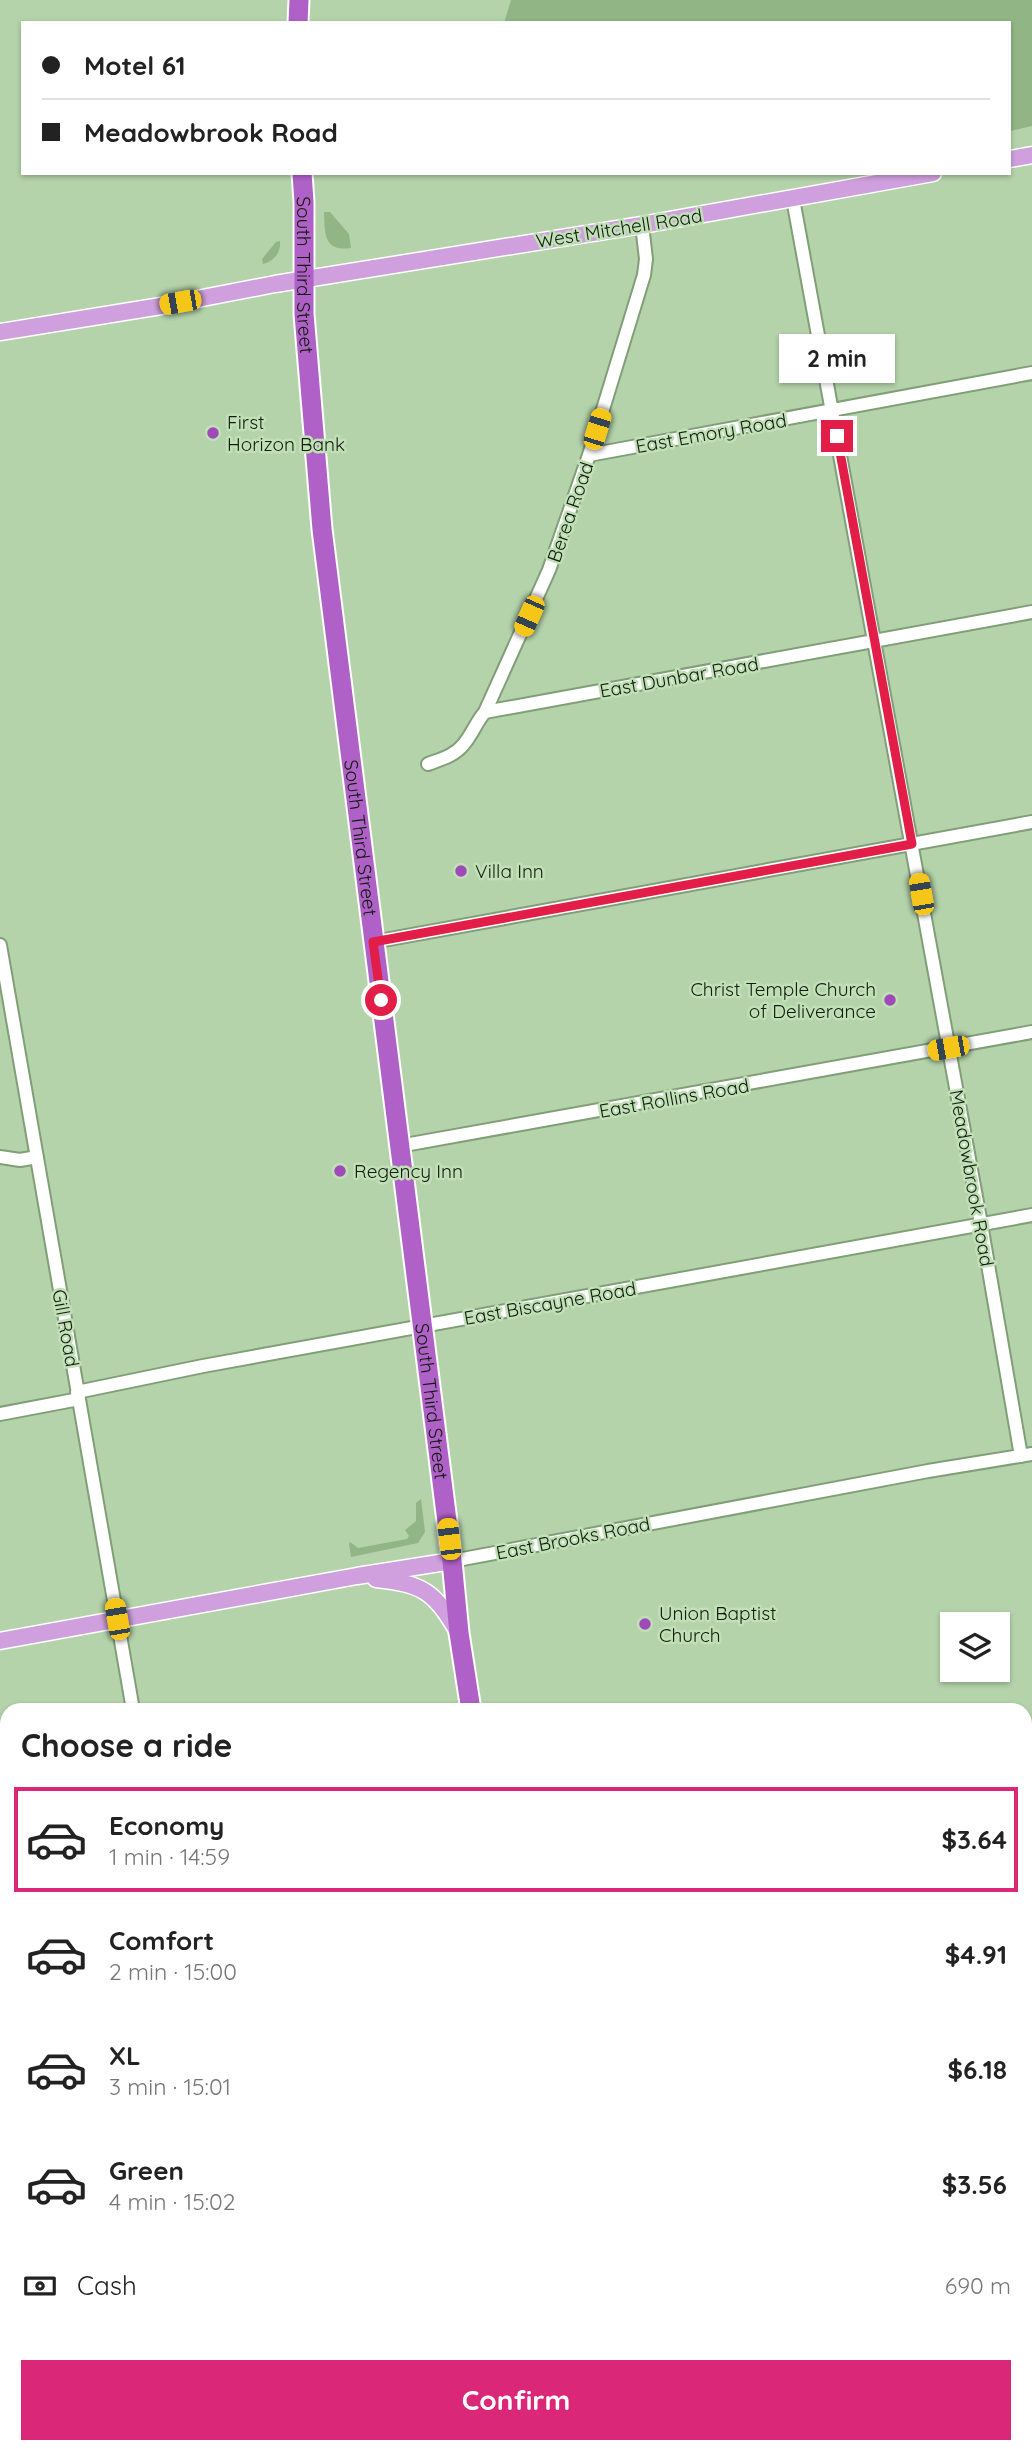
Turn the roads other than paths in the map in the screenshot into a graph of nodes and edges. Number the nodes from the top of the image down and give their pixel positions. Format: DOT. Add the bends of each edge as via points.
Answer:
graph roads {
  1 [pos="299,0"];
  2 [pos="299,21"];
  3 [pos="1032,155"];
  4 [pos="1011,159"];
  5 [pos="302,175"];
  6 [pos="922,175"];
  7 [pos="793,199"];
  8 [pos="642,225"];
  9 [pos="305,281"];
  10 [pos="0,331"];
  11 [pos="1032,373"];
  12 [pos="832,411"];
  13 [pos="589,455"];
  14 [pos="1032,612"];
  15 [pos="873,642"];
  16 [pos="485,712"];
  17 [pos="428,764"];
  18 [pos="1032,822"];
  19 [pos="912,844"];
  20 [pos="373,942"];
  21 [pos="0,945"];
  22 [pos="1032,1032"];
  23 [pos="948,1048"];
  24 [pos="399,1146"];
  25 [pos="0,1157"];
  26 [pos="37,1157"];
  27 [pos="1032,1215"];
  28 [pos="981,1224"];
  29 [pos="422,1326"];
  30 [pos="78,1395"];
  31 [pos="0,1414"];
  32 [pos="1027,1455"];
  33 [pos="452,1562"];
  34 [pos="357,1576"];
  35 [pos="117,1619"];
  36 [pos="459,1633"];
  37 [pos="0,1641"];
  38 [pos="132,1703"];
  39 [pos="470,1703"];
  1 -- 2 [label="highway"];
  3 -- 4 [label="main road"];
  5 -- 9 [label="highway, South Third Street"];
  6 -- 7 [label="main road, West Mitchell Road"];
  7 -- 8 [label="main road, West Mitchell Road"];
  7 -- 12 [label="street, Meadowbrook Road"];
  8 -- 9 [label="main road, West Mitchell Road"];
  8 -- 13 [label="street, Berea Road" via="644,275"];
  9 -- 10 [label="main road, West Mitchell Road"];
  9 -- 20 [label="highway, South Third Street" via="322,529"];
  11 -- 12 [label="street, East Emory Road"];
  12 -- 13 [label="street, East Emory Road"];
  12 -- 15 [label="street, Meadowbrook Road"];
  13 -- 16 [label="street, Berea Road" via="549,570"];
  14 -- 15 [label="street, East Dunbar Road"];
  15 -- 16 [label="street, East Dunbar Road"];
  15 -- 19 [label="street, Meadowbrook Road"];
  16 -- 17 [label="street, Berea Road" via="463,745"];
  18 -- 19 [label="street"];
  19 -- 20 [label="street"];
  19 -- 23 [label="street, Meadowbrook Road"];
  20 -- 24 [label="highway, South Third Street"];
  21 -- 26 [label="street, Gill Road"];
  22 -- 23 [label="street, East Rollins Road"];
  23 -- 24 [label="street, East Rollins Road"];
  23 -- 28 [label="street, Meadowbrook Road"];
  24 -- 29 [label="highway, South Third Street"];
  25 -- 26 [label="street"];
  26 -- 30 [label="street, Gill Road"];
  27 -- 28 [label="street, East Biscayne Road"];
  28 -- 29 [label="street, East Biscayne Road"];
  28 -- 32 [label="street, Meadowbrook Road"];
  29 -- 30 [label="street, East Biscayne Road" via="203,1366"];
  29 -- 33 [label="highway, South Third Street"];
  30 -- 31 [label="street, East Biscayne Road"];
  30 -- 35 [label="street, Gill Road"];
  32 -- 33 [label="street, East Brooks Road"];
  33 -- 34 [label="main road, East Brooks Road"];
  33 -- 36 [label="highway, South Third Street"];
  34 -- 35 [label="main road, East Brooks Road"];
  34 -- 36 [label="main road" via="413,1584 445,1609"];
  35 -- 37 [label="main road, East Brooks Road"];
  35 -- 38 [label="street, Gill Road"];
  36 -- 39 [label="highway, South Third Street"];
}
